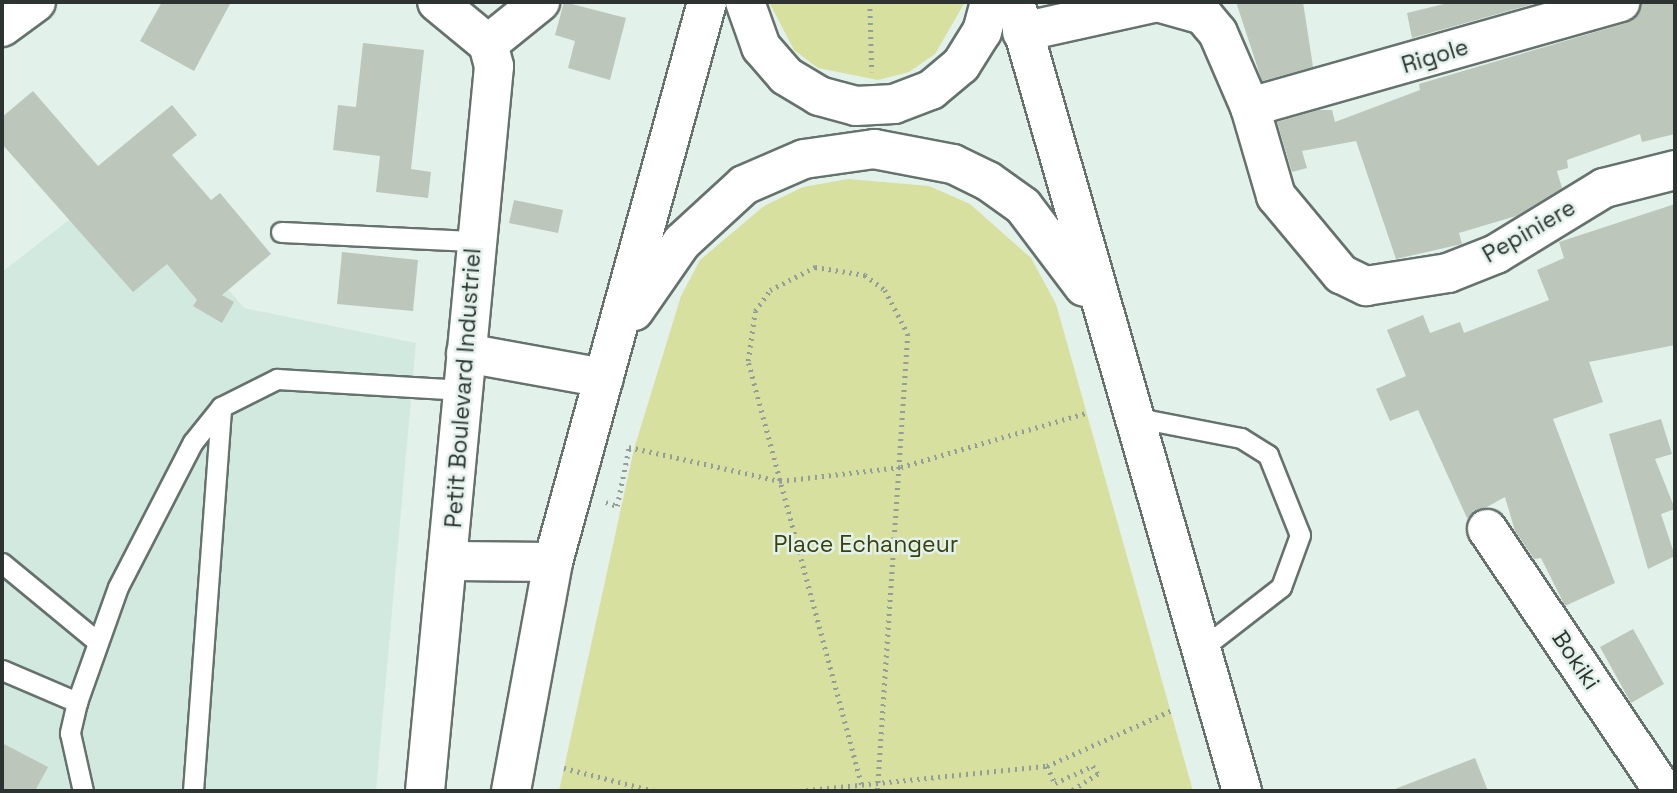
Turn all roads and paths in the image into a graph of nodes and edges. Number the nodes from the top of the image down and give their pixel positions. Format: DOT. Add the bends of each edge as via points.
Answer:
graph roads {
  1 [pos="36,2"];
  2 [pos="540,2"];
  3 [pos="707,2"];
  4 [pos="745,2"];
  5 [pos="870,2"];
  6 [pos="990,2"];
  7 [pos="1157,2"];
  8 [pos="1620,2"];
  9 [pos="440,4"];
  10 [pos="1018,17"];
  11 [pos="2,27"];
  12 [pos="488,44"];
  13 [pos="872,80"];
  14 [pos="1250,107"];
  15 [pos="1675,170"];
  16 [pos="281,232"];
  17 [pos="473,241"];
  18 [pos="609,360"];
  19 [pos="1118,366"];
  20 [pos="465,371"];
  21 [pos="221,407"];
  22 [pos="1086,413"];
  23 [pos="1133,417"];
  24 [pos="901,467"];
  25 [pos="780,481"];
  26 [pos="573,490"];
  27 [pos="1487,529"];
  28 [pos="451,561"];
  29 [pos="552,562"];
  30 [pos="2,563"];
  31 [pos="98,642"];
  32 [pos="1201,649"];
  33 [pos="2,670"];
  34 [pos="77,702"];
  35 [pos="1170,711"];
  36 [pos="1047,766"];
  37 [pos="564,768"];
  38 [pos="879,783"];
  39 [pos="862,788"];
  40 [pos="83,791"];
  41 [pos="193,791"];
  42 [pos="425,791"];
  43 [pos="512,791"];
  44 [pos="654,791"];
  45 [pos="799,791"];
  46 [pos="878,791"];
  47 [pos="1072,791"];
  48 [pos="1242,791"];
  49 [pos="1664,791"];
  1 -- 11 [label="main road"];
  2 -- 12 [label="main road"];
  3 -- 18 [label="main road"];
  4 -- 6 [label="main road" via="761,47 786,76 819,96 856,106 894,104 931,90 961,65 982,32"];
  5 -- 13 [label="path"];
  7 -- 10 [label="main road"];
  7 -- 14 [label="main road" via="1203,15 1218,33"];
  8 -- 14 [label="main road, Rigole"];
  9 -- 12 [label="main road"];
  10 -- 19 [label="main road"];
  12 -- 17 [label="main road, Petit Boulevard Industriel" via="494,66"];
  14 -- 15 [label="main road, Pepiniere" via="1276,196 1341,274 1366,286 1448,273 1496,254 1604,188"];
  16 -- 17 [label="lane"];
  17 -- 20 [label="main road, Petit Boulevard Industriel"];
  18 -- 19 [label="main road" via="682,242 744,186 804,159 874,149 953,164 1023,206 1082,284"];
  18 -- 20 [label="main road"];
  18 -- 26 [label="main road"];
  19 -- 23 [label="main road"];
  20 -- 21 [label="lane" via="277,379"];
  20 -- 28 [label="main road, Petit Boulevard Industriel"];
  21 -- 31 [label="lane" via="193,443 149,527"];
  21 -- 41 [label="lane"];
  22 -- 24 [label="path"];
  23 -- 32 [label="main road"];
  23 -- 32 [label="lane" via="1241,438 1268,455 1300,535 1280,587"];
  24 -- 25 [label="path"];
  24 -- 25 [label="path" via="908,334 900,310 864,275 815,267 770,290 748,335 748,362"];
  24 -- 38 [label="path"];
  25 -- 26 [label="path" via="629,447 617,506"];
  25 -- 39 [label="path"];
  26 -- 29 [label="main road"];
  27 -- 49 [label="main road, Bokiki"];
  28 -- 29 [label="main road"];
  28 -- 42 [label="main road, Petit Boulevard Industriel"];
  29 -- 43 [label="main road"];
  30 -- 31 [label="lane"];
  31 -- 34 [label="lane"];
  32 -- 48 [label="main road"];
  33 -- 34 [label="lane"];
  34 -- 40 [label="lane" via="69,733 74,775"];
  35 -- 36 [label="path"];
  36 -- 38 [label="path"];
  36 -- 47 [label="path" via="1055,783 1093,766 1098,774"];
  37 -- 44 [label="path"];
  38 -- 39 [label="path"];
  38 -- 46 [label="path"];
  39 -- 45 [label="path"];
}
